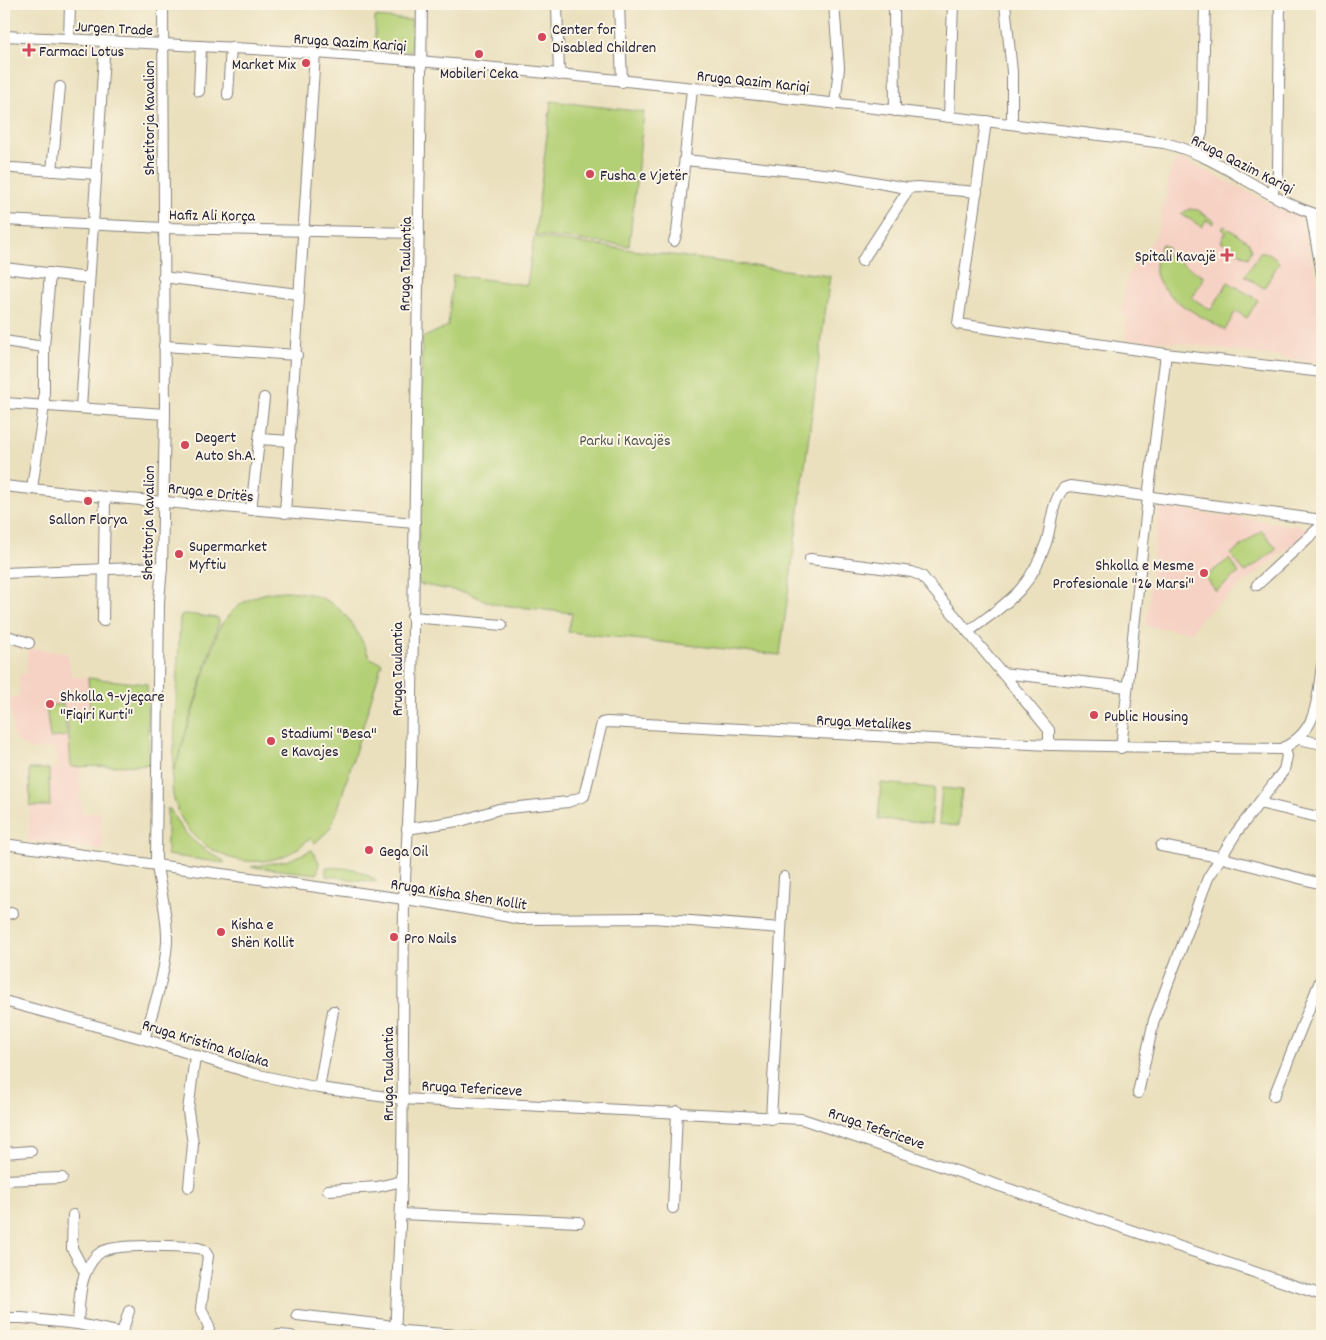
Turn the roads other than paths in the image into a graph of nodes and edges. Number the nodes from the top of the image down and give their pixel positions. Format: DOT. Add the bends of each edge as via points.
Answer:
graph roads {
  1 [pos="70,4"];
  2 [pos="163,4"];
  3 [pos="422,4"];
  4 [pos="429,4"];
  5 [pos="557,4"];
  6 [pos="619,4"];
  7 [pos="834,4"];
  8 [pos="894,4"];
  9 [pos="953,4"];
  10 [pos="1005,4"];
  11 [pos="1205,4"];
  12 [pos="1280,4"];
  13 [pos="422,19"];
  14 [pos="4,36"];
  15 [pos="69,39"];
  16 [pos="105,41"];
  17 [pos="164,44"];
  18 [pos="202,46"];
  19 [pos="231,48"];
  20 [pos="315,53"];
  21 [pos="421,61"];
  22 [pos="559,75"];
  23 [pos="622,82"];
  24 [pos="60,87"];
  25 [pos="692,89"];
  26 [pos="199,91"];
  27 [pos="228,95"];
  28 [pos="835,104"];
  29 [pos="895,111"];
  30 [pos="949,117"];
  31 [pos="986,121"];
  32 [pos="1012,124"];
  33 [pos="1195,152"];
  34 [pos="685,160"];
  35 [pos="13,168"];
  36 [pos="52,171"];
  37 [pos="96,174"];
  38 [pos="907,188"];
  39 [pos="978,192"];
  40 [pos="1272,194"];
  41 [pos="1311,213"];
  42 [pos="1322,216"];
  43 [pos="4,220"];
  44 [pos="93,225"];
  45 [pos="163,228"];
  46 [pos="303,231"];
  47 [pos="419,233"];
  48 [pos="674,241"];
  49 [pos="862,261"];
  50 [pos="4,268"];
  51 [pos="50,273"];
  52 [pos="1322,275"];
  53 [pos="163,277"];
  54 [pos="90,278"];
  55 [pos="298,294"];
  56 [pos="4,341"];
  57 [pos="164,346"];
  58 [pos="44,347"];
  59 [pos="1166,354"];
  60 [pos="297,355"];
  61 [pos="1322,372"];
  62 [pos="264,398"];
  63 [pos="4,403"];
  64 [pos="44,406"];
  65 [pos="81,408"];
  66 [pos="165,414"];
  67 [pos="259,439"];
  68 [pos="291,441"];
  69 [pos="4,486"];
  70 [pos="32,488"];
  71 [pos="1148,497"];
  72 [pos="105,498"];
  73 [pos="162,501"];
  74 [pos="251,510"];
  75 [pos="285,513"];
  76 [pos="1322,520"];
  77 [pos="415,523"];
  78 [pos="1322,525"];
  79 [pos="810,560"];
  80 [pos="162,567"];
  81 [pos="104,570"];
  82 [pos="4,573"];
  83 [pos="1257,585"];
  84 [pos="412,617"];
  85 [pos="103,621"];
  86 [pos="502,625"];
  87 [pos="968,632"];
  88 [pos="4,635"];
  89 [pos="29,643"];
  90 [pos="1322,665"];
  91 [pos="1002,673"];
  92 [pos="1127,687"];
  93 [pos="1318,713"];
  94 [pos="1299,739"];
  95 [pos="1322,744"];
  96 [pos="1049,746"];
  97 [pos="1284,747"];
  98 [pos="1121,748"];
  99 [pos="1259,803"];
  100 [pos="1322,818"];
  101 [pos="407,829"];
  102 [pos="4,844"];
  103 [pos="1161,846"];
  104 [pos="1219,857"];
  105 [pos="157,864"];
  106 [pos="784,877"];
  107 [pos="1322,884"];
  108 [pos="404,899"];
  109 [pos="781,928"];
  110 [pos="1322,976"];
  111 [pos="4,1001"];
  112 [pos="333,1011"];
  113 [pos="144,1039"];
  114 [pos="195,1056"];
  115 [pos="319,1088"];
  116 [pos="1138,1093"];
  117 [pos="1274,1096"];
  118 [pos="402,1099"];
  119 [pos="677,1111"];
  120 [pos="772,1119"];
  121 [pos="31,1151"];
  122 [pos="4,1153"];
  123 [pos="62,1178"];
  124 [pos="4,1180"];
  125 [pos="402,1181"];
  126 [pos="189,1187"];
  127 [pos="328,1190"];
  128 [pos="673,1208"];
  129 [pos="401,1214"];
  130 [pos="73,1215"];
  131 [pos="578,1222"];
  132 [pos="85,1273"];
  133 [pos="1322,1295"];
  134 [pos="129,1311"];
  135 [pos="297,1315"];
  136 [pos="4,1318"];
  137 [pos="78,1324"];
  138 [pos="395,1332"];
  139 [pos="278,1335"];
  140 [pos="207,1336"];
  141 [pos="291,1336"];
  142 [pos="472,1336"];
  1 -- 15 [label="street"];
  2 -- 17 [label="street, Shetitorja Kavalion"];
  3 -- 13 [label="street"];
  4 -- 13 [label="street, Rruga Taulantia"];
  5 -- 22 [label="street"];
  6 -- 23 [label="street"];
  7 -- 28 [label="street" via="839,68"];
  8 -- 29 [label="street"];
  9 -- 30 [label="street"];
  10 -- 32 [label="street" via="1012,72"];
  11 -- 33 [label="street" via="1202,133"];
  12 -- 40 [label="street" via="1278,173"];
  13 -- 21 [label="street, Rruga Taulantia"];
  14 -- 15 [label="street, Jurgen Trade"];
  15 -- 16 [label="street, Jurgen Trade"];
  16 -- 17 [label="street, Jurgen Trade"];
  16 -- 37 [label="street"];
  17 -- 18 [label="street, Rruga Qazim Kariqi"];
  17 -- 45 [label="street, Shetitorja Kavalion"];
  18 -- 19 [label="street, Rruga Qazim Kariqi"];
  18 -- 26 [label="street"];
  19 -- 20 [label="street, Rruga Qazim Kariqi"];
  19 -- 27 [label="street"];
  20 -- 21 [label="street, Rruga Qazim Kariqi"];
  20 -- 46 [label="street"];
  21 -- 22 [label="street, Rruga Qazim Kariqi"];
  21 -- 47 [label="street, Rruga Taulantia"];
  22 -- 23 [label="street, Rruga Qazim Kariqi"];
  23 -- 25 [label="street, Rruga Qazim Kariqi"];
  24 -- 36 [label="street"];
  25 -- 28 [label="street, Rruga Qazim Kariqi"];
  25 -- 34 [label="street"];
  28 -- 29 [label="street, Rruga Qazim Kariqi"];
  29 -- 30 [label="street, Rruga Qazim Kariqi"];
  30 -- 31 [label="street, Rruga Qazim Kariqi"];
  31 -- 32 [label="street, Rruga Qazim Kariqi"];
  31 -- 39 [label="street"];
  32 -- 33 [label="street, Rruga Qazim Kariqi" via="1164,143"];
  33 -- 40 [label="street, Rruga Qazim Kariqi"];
  34 -- 38 [label="street" via="833,175"];
  34 -- 48 [label="street"];
  35 -- 36 [label="street"];
  36 -- 37 [label="street"];
  37 -- 44 [label="street"];
  38 -- 39 [label="street"];
  38 -- 49 [label="street"];
  39 -- 59 [label="street" via="958,324"];
  40 -- 41 [label="street, Rruga Qazim Kariqi"];
  41 -- 42 [label="street, Rruga Qazim Kariqi"];
  41 -- 52 [label="street"];
  43 -- 44 [label="street, Hafiz Ali Korça"];
  44 -- 45 [label="street, Hafiz Ali Korça"];
  44 -- 54 [label="street"];
  45 -- 46 [label="street, Hafiz Ali Korça"];
  45 -- 53 [label="street, Shetitorja Kavalion"];
  46 -- 47 [label="street, Hafiz Ali Korça"];
  46 -- 55 [label="street"];
  47 -- 77 [label="street, Rruga Taulantia"];
  50 -- 51 [label="street"];
  51 -- 54 [label="street"];
  51 -- 58 [label="street"];
  53 -- 55 [label="street"];
  53 -- 57 [label="street, Shetitorja Kavalion"];
  54 -- 65 [label="street"];
  55 -- 60 [label="street"];
  56 -- 58 [label="street"];
  57 -- 60 [label="street"];
  57 -- 66 [label="street, Shetitorja Kavalion"];
  58 -- 64 [label="street"];
  59 -- 61 [label="street"];
  59 -- 71 [label="street"];
  60 -- 68 [label="street"];
  62 -- 67 [label="street"];
  63 -- 64 [label="street"];
  64 -- 65 [label="street"];
  64 -- 70 [label="street"];
  65 -- 66 [label="street"];
  66 -- 73 [label="street, Shetitorja Kavalion"];
  67 -- 68 [label="street"];
  67 -- 74 [label="street"];
  68 -- 75 [label="street"];
  69 -- 70 [label="street, Rruga e Dritës"];
  70 -- 72 [label="street, Rruga e Dritës"];
  71 -- 76 [label="street"];
  71 -- 87 [label="street" via="1070,486 1064,488 1057,500 1046,542 1026,586"];
  71 -- 92 [label="street"];
  72 -- 73 [label="street, Rruga e Dritës"];
  72 -- 81 [label="street"];
  73 -- 74 [label="street, Rruga e Dritës"];
  73 -- 80 [label="street, Shetitorja Kavalion"];
  74 -- 75 [label="street, Rruga e Dritës"];
  75 -- 77 [label="street, Rruga e Dritës"];
  77 -- 84 [label="street, Rruga Taulantia"];
  78 -- 83 [label="street"];
  79 -- 87 [label="street" via="918,574 927,580"];
  80 -- 81 [label="street"];
  80 -- 105 [label="street, Shetitorja Kavalion"];
  81 -- 82 [label="street"];
  81 -- 85 [label="street"];
  84 -- 86 [label="street"];
  84 -- 101 [label="street, Rruga Taulantia" via="411,766"];
  87 -- 91 [label="street"];
  88 -- 89 [label="street"];
  90 -- 93 [label="street"];
  91 -- 92 [label="street"];
  91 -- 96 [label="street" via="1049,730"];
  92 -- 98 [label="street"];
  93 -- 94 [label="street"];
  94 -- 95 [label="street"];
  94 -- 97 [label="street, Rruga Metalikes"];
  96 -- 98 [label="street, Rruga Metalikes"];
  96 -- 101 [label="street, Rruga Metalikes" via="608,722 602,724 584,796 568,802 506,808 464,820"];
  97 -- 98 [label="street, Rruga Metalikes" via="1267,750"];
  97 -- 99 [label="street" via="1287,756 1284,770"];
  99 -- 100 [label="street"];
  99 -- 104 [label="street"];
  101 -- 108 [label="street, Rruga Taulantia"];
  102 -- 105 [label="street, Rruga Kisha Shen Kollit"];
  103 -- 104 [label="street"];
  104 -- 107 [label="street"];
  104 -- 116 [label="street" via="1154,1020"];
  105 -- 108 [label="street, Rruga Kisha Shen Kollit"];
  105 -- 113 [label="street, Shetitorja Kavalion" via="164,897 167,942 162,977"];
  106 -- 109 [label="street"];
  108 -- 109 [label="street, Rruga Kisha Shen Kollit" via="520,919 653,918"];
  108 -- 118 [label="street, Rruga Taulantia"];
  109 -- 120 [label="street"];
  110 -- 117 [label="street"];
  111 -- 113 [label="street, Rruga Kristina Koliaka"];
  112 -- 115 [label="street"];
  113 -- 114 [label="street, Rruga Kristina Koliaka"];
  114 -- 115 [label="street, Rruga Kristina Koliaka" via="254,1074"];
  114 -- 126 [label="street" via="188,1111 193,1144"];
  115 -- 118 [label="street, Rruga Kristina Koliaka"];
  118 -- 119 [label="street, Rruga Tefericeve"];
  118 -- 125 [label="street, Rruga Taulantia"];
  119 -- 120 [label="street, Rruga Tefericeve"];
  119 -- 128 [label="street"];
  120 -- 133 [label="street, Rruga Tefericeve" via="786,1117 818,1123"];
  121 -- 122 [label="street"];
  123 -- 124 [label="street"];
  125 -- 127 [label="street" via="378,1187"];
  125 -- 129 [label="street, Rruga Taulantia"];
  129 -- 131 [label="street"];
  129 -- 138 [label="street, Rruga Taulantia"];
  130 -- 132 [label="street" via="72,1248"];
  132 -- 137 [label="street"];
  132 -- 140 [label="street" via="101,1252 110,1249 175,1246 204,1250 208,1256 201,1308 209,1328"];
  134 -- 137 [label="street" via="122,1333"];
  135 -- 138 [label="street" via="386,1325"];
  136 -- 137 [label="street"];
  138 -- 142 [label="street"];
  139 -- 141 [label="street"];
}
